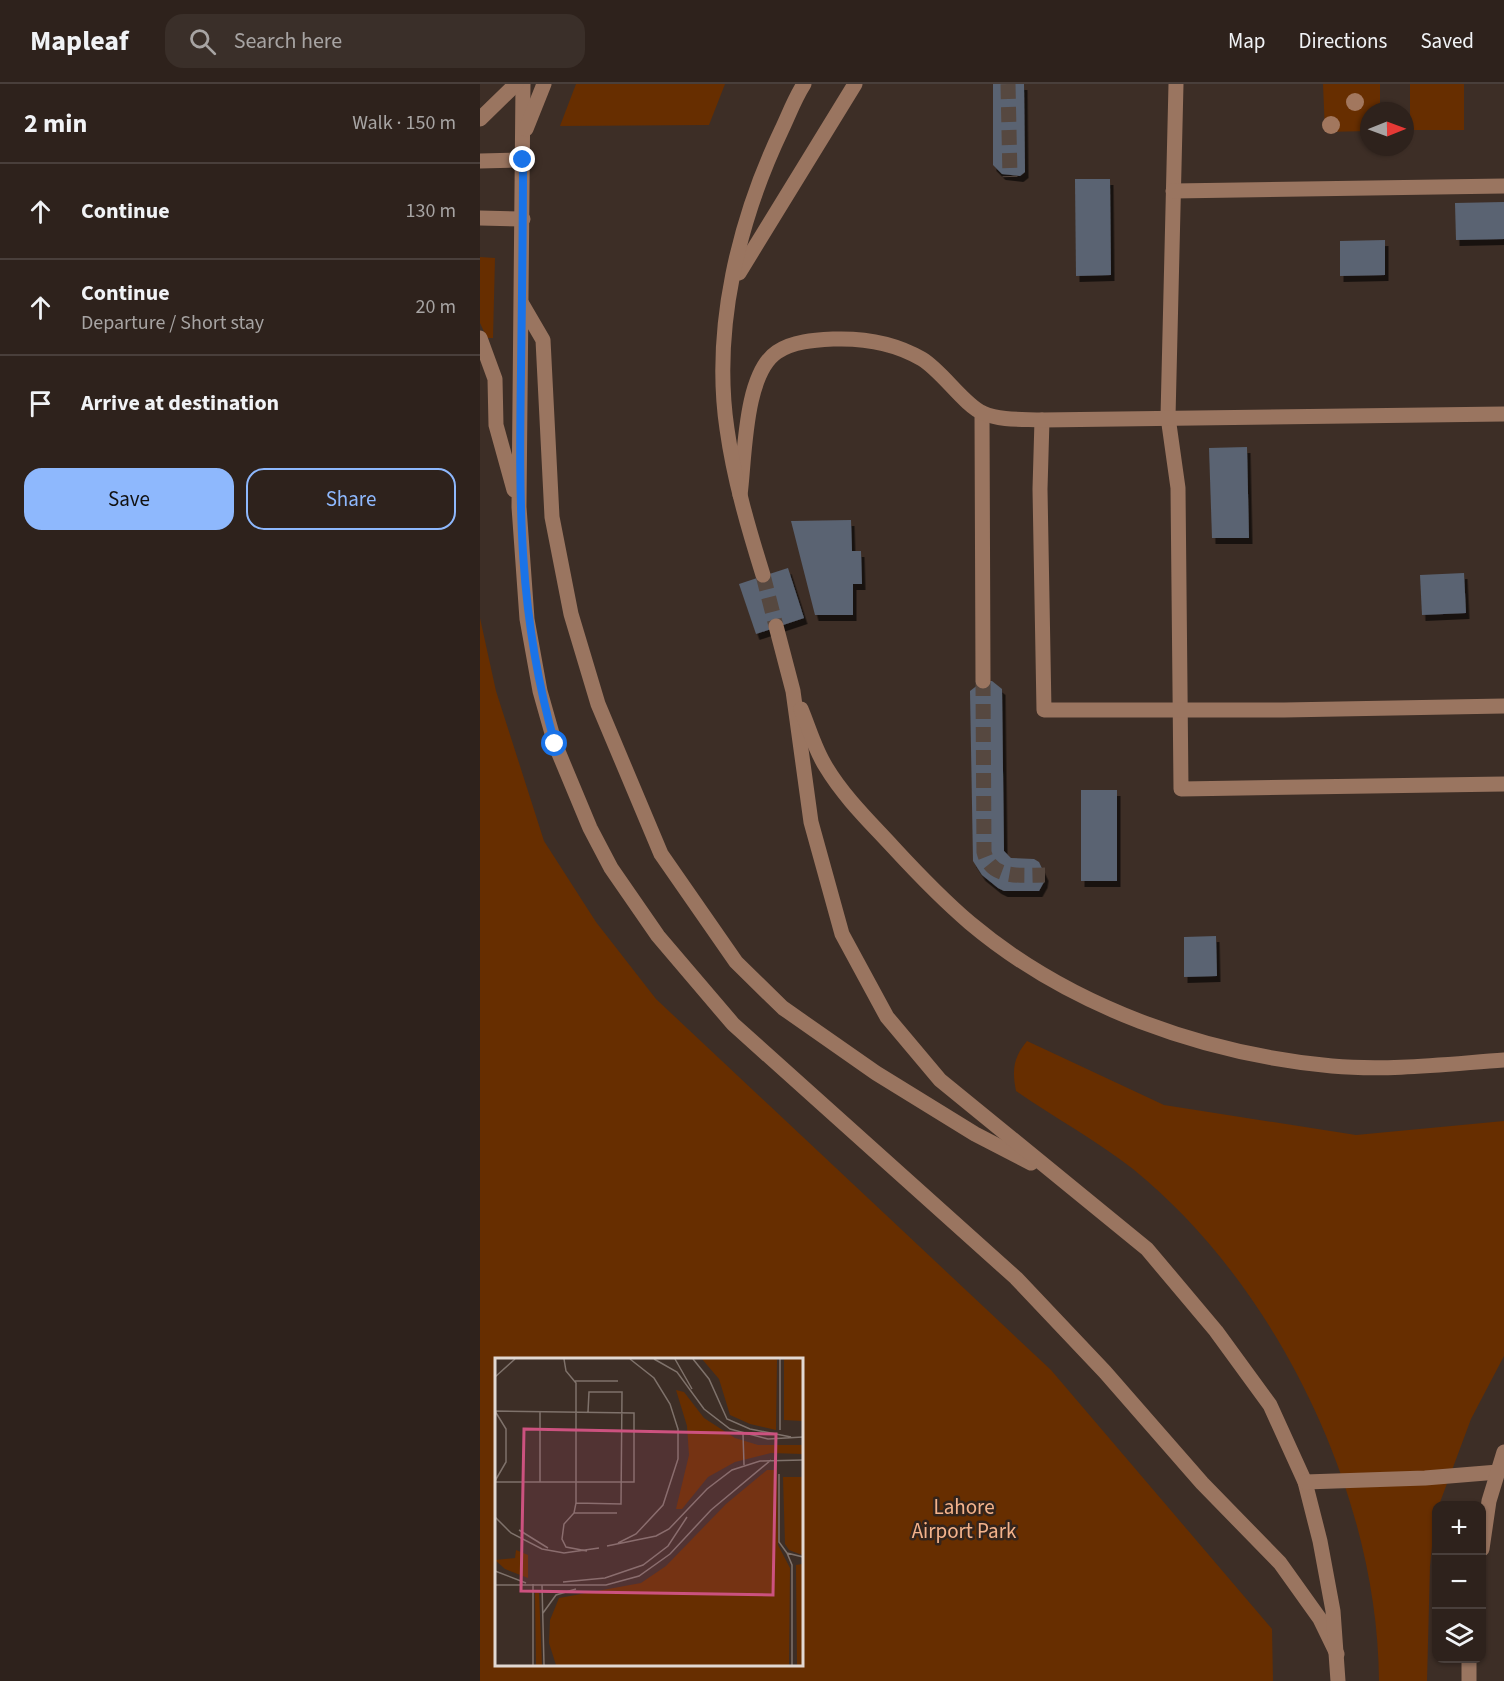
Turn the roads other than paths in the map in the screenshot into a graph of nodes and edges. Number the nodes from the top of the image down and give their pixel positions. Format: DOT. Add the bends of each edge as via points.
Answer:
graph roads {
  1 [pos="516,84"];
  2 [pos="523,84"];
  3 [pos="531,84"];
  4 [pos="544,84"];
  5 [pos="804,84"];
  6 [pos="855,84"];
  7 [pos="1176,84"];
  8 [pos="480,119"];
  9 [pos="523,138"];
  10 [pos="523,160"];
  11 [pos="480,161"];
  12 [pos="1504,186"];
  13 [pos="1173,192"];
  14 [pos="480,218"];
  15 [pos="523,219"];
  16 [pos="733,283"];
  17 [pos="522,304"];
  18 [pos="480,338"];
  19 [pos="982,413"];
  20 [pos="1504,414"];
  21 [pos="1168,417"];
  22 [pos="1042,420"];
  23 [pos="740,495"];
  24 [pos="519,507"];
  25 [pos="763,575"];
  26 [pos="776,626"];
  27 [pos="983,681"];
  28 [pos="793,691"];
  29 [pos="1504,706"];
  30 [pos="1179,708"];
  31 [pos="1504,784"];
  32 [pos="1504,1060"];
  33 [pos="1055,1176"];
  34 [pos="1504,1452"];
  35 [pos="1498,1472"];
  36 [pos="1305,1482"];
  37 [pos="1486,1522"];
  38 [pos="1337,1654"];
  39 [pos="1338,1681"];
  1 -- 8 [label="street"];
  2 -- 9 [label="street"];
  3 -- 9 [label="street"];
  4 -- 9 [label="street"];
  5 -- 16 [label="street" via="748,209"];
  6 -- 16 [label="street"];
  7 -- 13 [label="street"];
  9 -- 10 [label="street"];
  10 -- 11 [label="street"];
  10 -- 15 [label="street"];
  12 -- 13 [label="street"];
  13 -- 21 [label="street"];
  14 -- 15 [label="street"];
  15 -- 17 [label="street"];
  16 -- 23 [label="street" via="723,351 726,428"];
  17 -- 24 [label="street"];
  17 -- 33 [label="street" via="543,340 552,517 571,614 598,704 661,854 736,962 783,1008 975,1134"];
  18 -- 24 [label="street" via="495,379 496,425"];
  19 -- 22 [label="street"];
  19 -- 23 [label="street" via="925,361 908,351 855,338 791,345 776,352 764,365 753,388"];
  19 -- 27 [label="street"];
  20 -- 21 [label="street"];
  21 -- 22 [label="street"];
  21 -- 30 [label="street" via="1178,488"];
  22 -- 30 [label="street" via="1044,710"];
  23 -- 25 [label="street"];
  24 -- 38 [label="street" via="527,619 540,691 555,744 611,868 658,936 733,1024 1016,1278 1105,1372 1202,1483 1280,1563 1308,1602"];
  26 -- 28 [label="street"];
  28 -- 32 [label="street" via="825,767 856,807 971,924 1037,971 1107,1007 1185,1037 1240,1051 1331,1066 1389,1069"];
  28 -- 33 [label="street" via="811,822 842,934 887,1017 940,1080"];
  29 -- 30 [label="street"];
  30 -- 31 [label="street" via="1181,789"];
  33 -- 36 [label="street" via="1147,1249 1216,1331 1270,1405"];
  34 -- 35 [label="street"];
  35 -- 36 [label="street"];
  35 -- 37 [label="street"];
  36 -- 38 [label="street" via="1329,1580"];
  38 -- 39 [label="street"];
}
